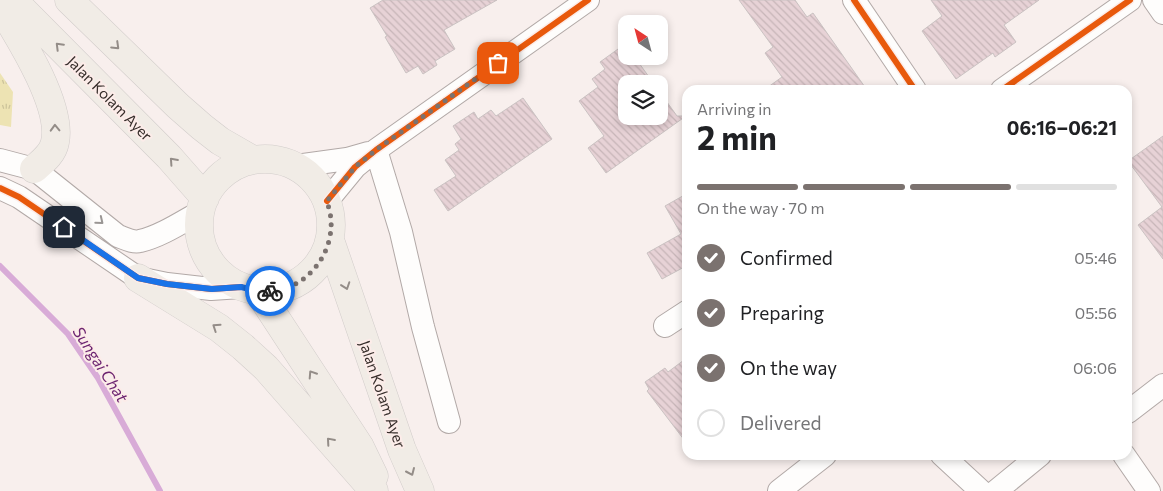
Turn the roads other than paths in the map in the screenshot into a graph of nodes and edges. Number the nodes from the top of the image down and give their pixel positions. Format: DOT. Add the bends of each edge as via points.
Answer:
graph roads {
  1 [pos="13,0"];
  2 [pos="69,0"];
  3 [pos="588,0"];
  4 [pos="854,0"];
  5 [pos="1130,0"];
  6 [pos="1154,0"];
  7 [pos="0,6"];
  8 [pos="1163,13"];
  9 [pos="912,85"];
  10 [pos="1009,85"];
  11 [pos="376,150"];
  12 [pos="0,160"];
  13 [pos="253,160"];
  14 [pos="296,166"];
  15 [pos="28,168"];
  16 [pos="10,192"];
  17 [pos="327,201"];
  18 [pos="203,205"];
  19 [pos="330,240"];
  20 [pos="138,278"];
  21 [pos="250,289"];
  22 [pos="682,315"];
  23 [pos="666,326"];
  24 [pos="1163,385"];
  25 [pos="1132,402"];
  26 [pos="449,422"];
  27 [pos="819,460"];
  28 [pos="947,460"];
  29 [pos="1034,460"];
  30 [pos="1127,460"];
  31 [pos="374,491"];
  32 [pos="381,491"];
  33 [pos="420,491"];
  34 [pos="779,491"];
  35 [pos="981,491"];
  36 [pos="996,491"];
  37 [pos="1149,491"];
  18 -- 1 [label="main road, Jalan Kolam Ayer, one-way" via="169,157"];
  2 -- 13 [label="main road, one-way" via="202,127"];
  3 -- 11 [label="street"];
  4 -- 9 [label="street"];
  5 -- 10 [label="street"];
  6 -- 8 [label="street"];
  15 -- 7 [label="main road, one-way" via="49,155 55,143 56,125 45,90 22,41"];
  11 -- 14 [label="street" via="347,160"];
  11 -- 17 [label="street" via="355,167"];
  11 -- 26 [label="street" via="401,232"];
  12 -- 15 [label="street"];
  13 -- 14 [label="main road" via="268,159"];
  13 -- 18 [label="main road" via="224,173 213,184"];
  14 -- 17 [label="main road" via="320,187"];
  15 -- 18 [label="street, one-way" via="118,236 128,240 139,242 164,231"];
  16 -- 20 [label="street"];
  17 -- 19 [label="main road"];
  18 -- 21 [label="main road" via="199,230 203,248 212,265 225,278"];
  19 -- 21 [label="main road" via="324,255 304,279 274,290"];
  19 -- 33 [label="main road, Jalan Kolam Ayer, one-way" via="402,450"];
  20 -- 21 [label="street" via="212,289"];
  31 -- 20 [label="main road, one-way" via="266,368 243,347 219,328"];
  32 -- 21 [label="main road, one-way" via="360,447"];
  22 -- 23 [label="street"];
  24 -- 25 [label="street"];
  27 -- 34 [label="street"];
  28 -- 35 [label="street"];
  29 -- 36 [label="street"];
  30 -- 37 [label="street"];
}
